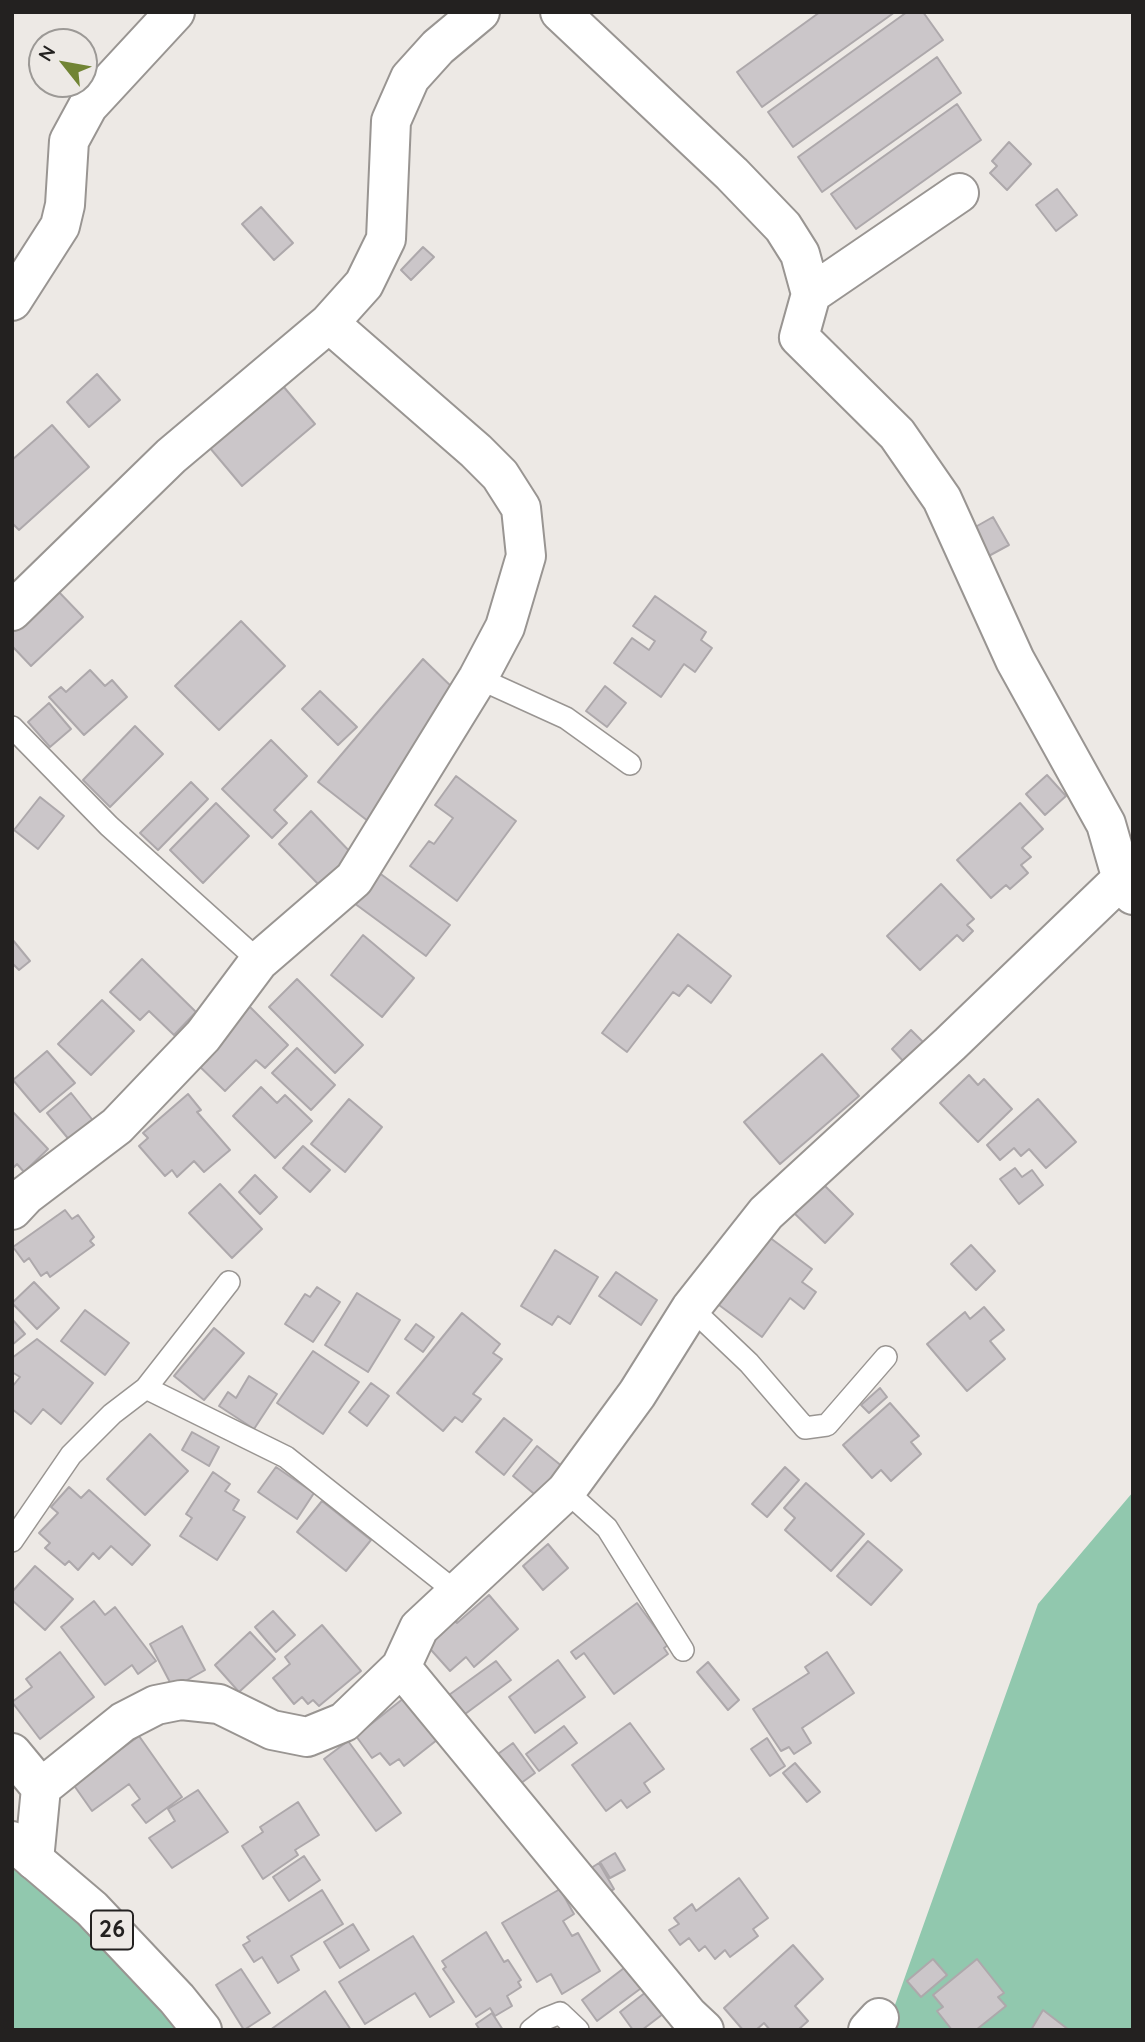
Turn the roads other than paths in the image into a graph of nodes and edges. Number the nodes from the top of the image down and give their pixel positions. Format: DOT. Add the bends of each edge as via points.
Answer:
graph roads {
  1 [pos="175,12"];
  2 [pos="480,12"];
  3 [pos="560,12"];
  4 [pos="959,193"];
  5 [pos="811,294"];
  6 [pos="12,301"];
  7 [pos="329,323"];
  8 [pos="13,607"];
  9 [pos="478,678"];
  10 [pos="12,727"];
  11 [pos="630,764"];
  12 [pos="1129,880"];
  13 [pos="259,961"];
  14 [pos="12,1210"];
  15 [pos="229,1282"];
  16 [pos="691,1308"];
  17 [pos="886,1357"];
  18 [pos="146,1388"];
  19 [pos="566,1491"];
  20 [pos="12,1541"];
  21 [pos="456,1591"];
  22 [pos="683,1650"];
  23 [pos="401,1667"];
  24 [pos="12,1753"];
  25 [pos="41,1788"];
  26 [pos="23,1851"];
  27 [pos="202,2030"];
  28 [pos="531,2030"];
  29 [pos="578,2030"];
  30 [pos="704,2030"];
  1 -- 6 [label="street" via="88,106 69,141 60,226"];
  2 -- 7 [label="street" via="410,78 391,121 386,239 365,284"];
  3 -- 5 [label="street" via="783,228 800,254"];
  4 -- 5 [label="street"];
  5 -- 12 [label="street" via="800,338 897,434 942,499 1015,660 1107,824"];
  7 -- 8 [label="street" via="171,456"];
  7 -- 9 [label="street" via="476,451 500,475 522,508 526,556 505,627"];
  9 -- 11 [label="lane" via="566,718"];
  9 -- 13 [label="street" via="354,879"];
  10 -- 13 [label="lane" via="109,826"];
  12 -- 16 [label="street" via="766,1213"];
  13 -- 14 [label="street" via="203,1036 117,1126"];
  15 -- 18 [label="lane"];
  16 -- 17 [label="lane" via="749,1363 805,1428 827,1425"];
  16 -- 19 [label="street" via="637,1394"];
  18 -- 20 [label="lane" via="71,1455"];
  18 -- 21 [label="lane" via="286,1457"];
  19 -- 21 [label="street"];
  19 -- 22 [label="lane" via="607,1528"];
  21 -- 23 [label="street" via="419,1628"];
  23 -- 25 [label="street" via="344,1722 307,1737 272,1730 219,1704 181,1700 156,1705 123,1722"];
  23 -- 30 [label="street"];
  24 -- 25 [label="street"];
  25 -- 26 [label="street"];
  26 -- 27 [label="street, 26" via="92,1909"];
  28 -- 29 [label="lane" via="560,2013"];
}
